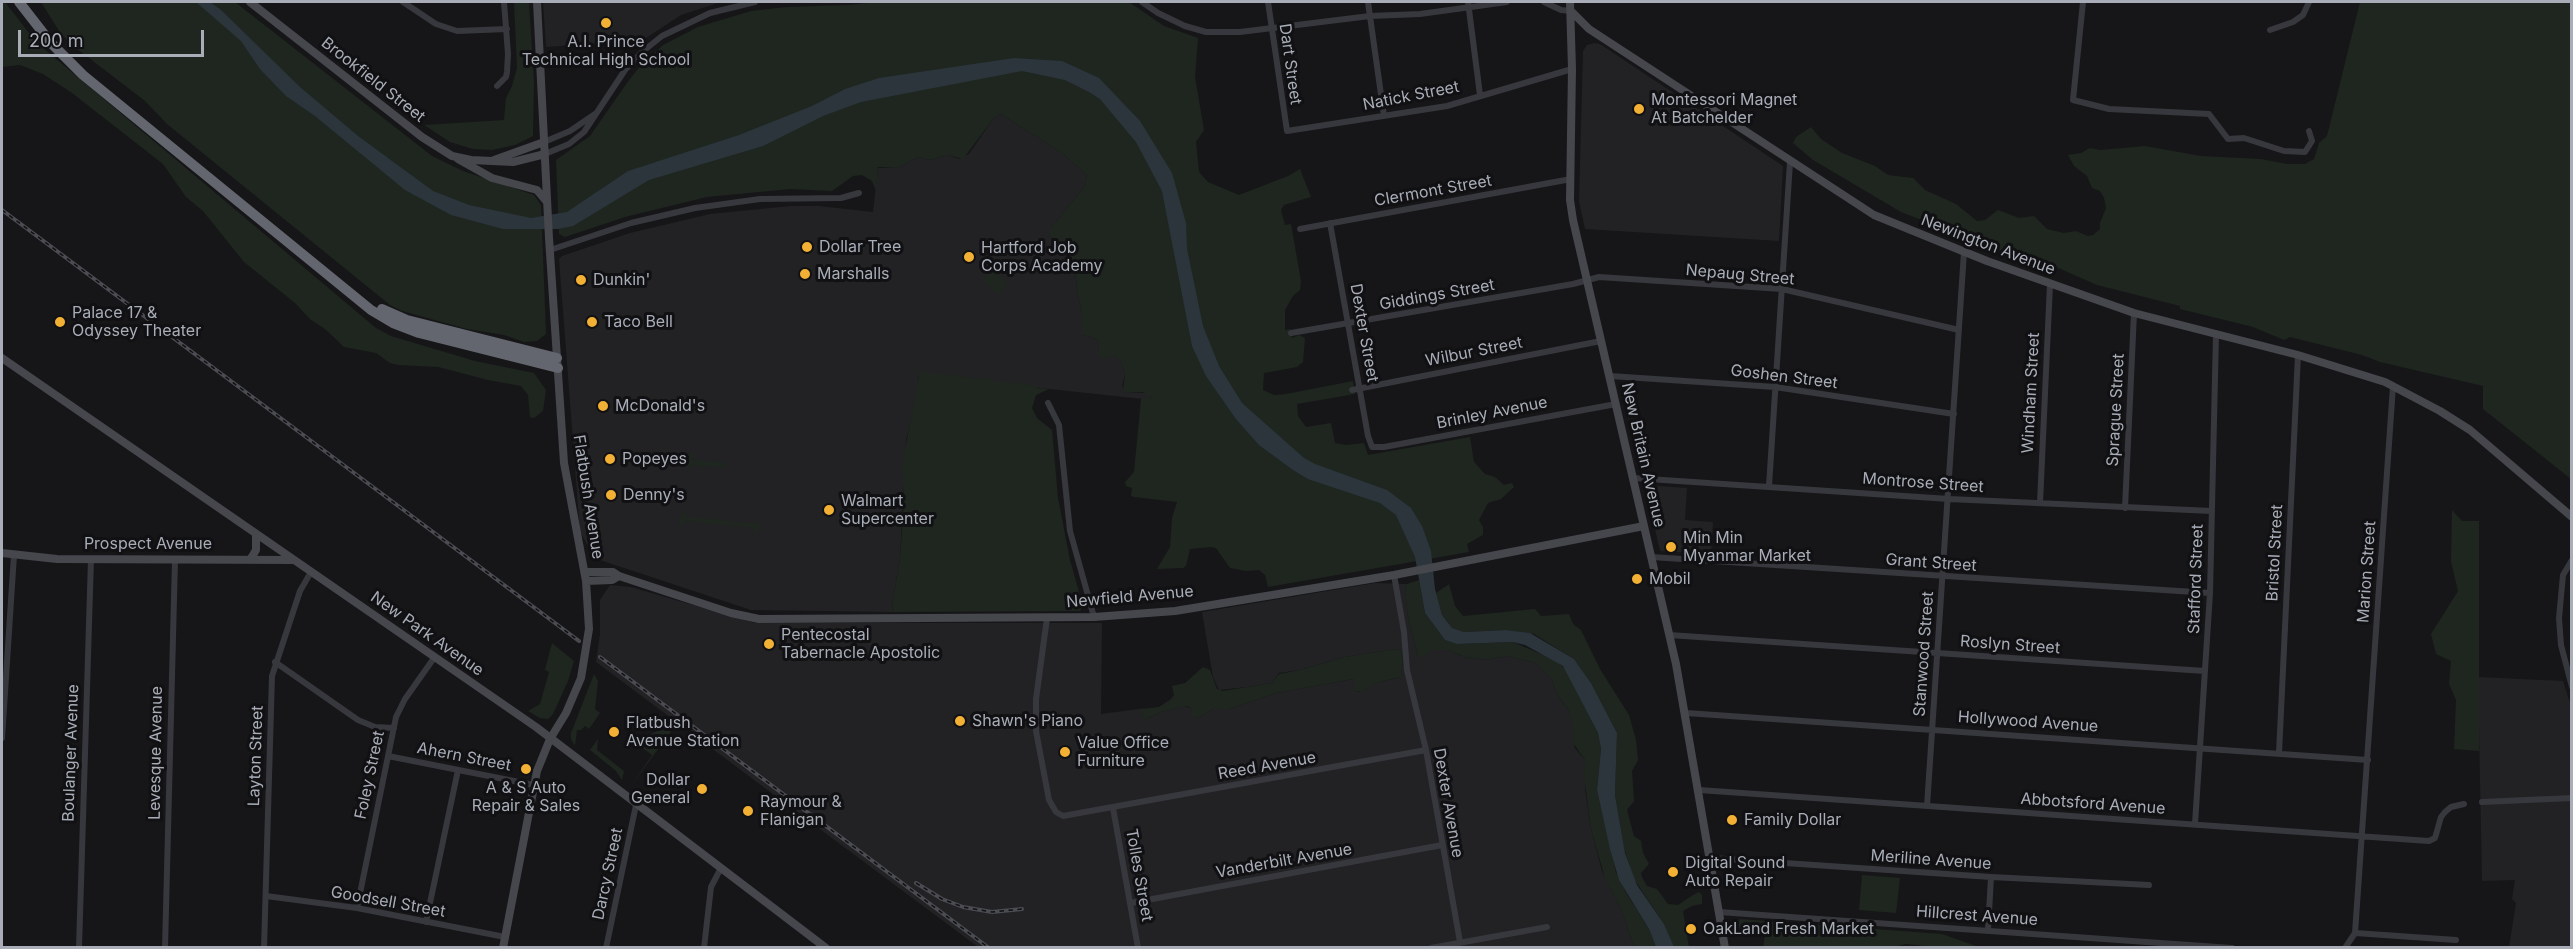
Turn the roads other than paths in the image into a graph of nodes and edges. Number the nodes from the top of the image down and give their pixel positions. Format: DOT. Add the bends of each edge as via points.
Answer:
graph roads {
  1 [pos="18,2"];
  2 [pos="27,2"];
  3 [pos="250,2"];
  4 [pos="403,2"];
  5 [pos="504,2"];
  6 [pos="537,2"];
  7 [pos="755,2"];
  8 [pos="1142,2"];
  9 [pos="1268,2"];
  10 [pos="1368,2"];
  11 [pos="1508,2"];
  12 [pos="1545,2"];
  13 [pos="1564,2"];
  14 [pos="2083,2"];
  15 [pos="2309,2"];
  16 [pos="1468,5"];
  17 [pos="1570,6"];
  18 [pos="1370,16"];
  19 [pos="1271,28"];
  20 [pos="507,29"];
  21 [pos="2270,30"];
  22 [pos="1572,69"];
  23 [pos="497,86"];
  24 [pos="1480,95"];
  25 [pos="596,114"];
  26 [pos="1384,116"];
  27 [pos="1287,130"];
  28 [pos="2308,131"];
  29 [pos="544,142"];
  30 [pos="545,154"];
  31 [pos="452,156"];
  32 [pos="489,161"];
  33 [pos="1790,162"];
  34 [pos="1571,179"];
  35 [pos="859,193"];
  36 [pos="547,202"];
  37 [pos="1330,223"];
  38 [pos="1300,229"];
  39 [pos="550,250"];
  40 [pos="1964,252"];
  41 [pos="1587,279"];
  42 [pos="2050,284"];
  43 [pos="1782,289"];
  44 [pos="2134,313"];
  45 [pos="1348,324"];
  46 [pos="1959,330"];
  47 [pos="1291,333"];
  48 [pos="2216,334"];
  49 [pos="1602,341"];
  50 [pos="2298,355"];
  51 [pos="2,358"];
  52 [pos="558,363"];
  53 [pos="1610,376"];
  54 [pos="2393,386"];
  55 [pos="1774,387"];
  56 [pos="1360,388"];
  57 [pos="1352,390"];
  58 [pos="1048,404"];
  59 [pos="1616,404"];
  60 [pos="1954,414"];
  61 [pos="1372,447"];
  62 [pos="1633,478"];
  63 [pos="1769,486"];
  64 [pos="1948,499"];
  65 [pos="2040,503"];
  66 [pos="2125,508"];
  67 [pos="2212,511"];
  68 [pos="2571,517"];
  69 [pos="1644,526"];
  70 [pos="256,534"];
  71 [pos="2,553"];
  72 [pos="14,555"];
  73 [pos="1651,557"];
  74 [pos="91,559"];
  75 [pos="175,560"];
  76 [pos="250,560"];
  77 [pos="294,560"];
  78 [pos="2571,560"];
  79 [pos="311,572"];
  80 [pos="1394,575"];
  81 [pos="586,576"];
  82 [pos="1943,577"];
  83 [pos="2210,593"];
  84 [pos="1094,617"];
  85 [pos="1047,618"];
  86 [pos="1669,635"];
  87 [pos="1938,653"];
  88 [pos="434,658"];
  89 [pos="275,662"];
  90 [pos="2205,671"];
  91 [pos="2571,687"];
  92 [pos="1686,713"];
  93 [pos="394,728"];
  94 [pos="1932,730"];
  95 [pos="2,738"];
  96 [pos="550,739"];
  97 [pos="2199,747"];
  98 [pos="1426,750"];
  99 [pos="2279,753"];
  100 [pos="388,756"];
  101 [pos="2368,760"];
  102 [pos="458,770"];
  103 [pos="534,785"];
  104 [pos="1699,790"];
  105 [pos="2571,798"];
  106 [pos="2482,802"];
  107 [pos="2464,804"];
  108 [pos="636,805"];
  109 [pos="1927,806"];
  110 [pos="1113,808"];
  111 [pos="2195,824"];
  112 [pos="2362,836"];
  113 [pos="1442,845"];
  114 [pos="1711,858"];
  115 [pos="721,868"];
  116 [pos="1991,877"];
  117 [pos="2149,885"];
  118 [pos="266,896"];
  119 [pos="1131,903"];
  120 [pos="357,908"];
  121 [pos="1719,912"];
  122 [pos="426,922"];
  123 [pos="1547,927"];
  124 [pos="1988,930"];
  125 [pos="2355,933"];
  126 [pos="505,937"];
  127 [pos="2456,940"];
  128 [pos="1460,942"];
  129 [pos="79,948"];
  130 [pos="165,948"];
  131 [pos="264,948"];
  132 [pos="502,948"];
  133 [pos="606,948"];
  134 [pos="704,948"];
  135 [pos="826,948"];
  136 [pos="1138,948"];
  137 [pos="1431,948"];
  138 [pos="1725,948"];
  139 [pos="2232,948"];
  140 [pos="2345,948"];
  1 -- 52 [label="highway" via="79,71 375,312 424,334"];
  2 -- 52 [label="highway" via="84,67 378,306 407,320"];
  3 -- 31 [label="main road, Brookfield Street" via="407,126"];
  4 -- 20 [label="street" via="436,24 458,31"];
  5 -- 20 [label="street"];
  6 -- 29 [label="main road, Flatbush Avenue"];
  7 -- 25 [label="street, Brookfield Street" via="710,13 662,36 633,61"];
  8 -- 19 [label="street" via="1169,19 1206,32"];
  9 -- 19 [label="street, Dart Street"];
  10 -- 18 [label="street"];
  11 -- 16 [label="street"];
  12 -- 17 [label="street" via="1561,10"];
  13 -- 17 [label="street"];
  14 -- 28 [label="street" via="2073,100 2109,110 2209,114 2228,138 2244,138 2284,150 2305,152 2312,141"];
  15 -- 21 [label="street" via="2303,15"];
  16 -- 18 [label="street" via="1420,14"];
  16 -- 24 [label="street"];
  17 -- 22 [label="main road, New Britain Avenue"];
  17 -- 33 [label="main road, Newington Avenue" via="1589,29"];
  18 -- 19 [label="street"];
  18 -- 26 [label="street"];
  19 -- 27 [label="street, Dart Street"];
  20 -- 23 [label="street" via="507,72"];
  22 -- 24 [label="street, Natick Street"];
  22 -- 34 [label="main road, New Britain Avenue"];
  24 -- 26 [label="street, Natick Street" via="1447,106"];
  25 -- 29 [label="street, Brookfield Street"];
  25 -- 30 [label="street, Brookfield Street" via="577,139"];
  26 -- 27 [label="street, Natick Street"];
  29 -- 30 [label="main road, Flatbush Avenue"];
  29 -- 32 [label="main road, Brookfield Street"];
  30 -- 32 [label="main road, Brookfield Street" via="513,162"];
  30 -- 36 [label="main road, Flatbush Avenue"];
  31 -- 32 [label="main road, Brookfield Street"];
  31 -- 36 [label="main road" via="482,174 537,190"];
  33 -- 40 [label="main road, Newington Avenue" via="1874,215"];
  33 -- 43 [label="street"];
  34 -- 37 [label="street, Clermont Street"];
  34 -- 41 [label="main road, New Britain Avenue" via="1573,220"];
  35 -- 39 [label="street" via="841,198 775,198 695,208 621,226"];
  36 -- 39 [label="main road, Flatbush Avenue"];
  37 -- 38 [label="street, Clermont Street"];
  37 -- 45 [label="street, Dexter Street"];
  39 -- 52 [label="main road, Flatbush Avenue"];
  40 -- 42 [label="main road, Newington Avenue"];
  40 -- 46 [label="street, Stanwood Street"];
  41 -- 43 [label="street, Nepaug Street"];
  41 -- 45 [label="street, Giddings Street"];
  41 -- 49 [label="main road, New Britain Avenue"];
  42 -- 44 [label="main road, Newington Avenue"];
  42 -- 65 [label="street, Windham Street"];
  43 -- 46 [label="street, Nepaug Street"];
  43 -- 55 [label="street"];
  44 -- 48 [label="main road, Newington Avenue"];
  44 -- 66 [label="street, Sprague Street"];
  45 -- 47 [label="street, Giddings Street"];
  45 -- 56 [label="street, Dexter Street"];
  46 -- 60 [label="street, Stanwood Street"];
  48 -- 50 [label="main road, Newington Avenue"];
  48 -- 67 [label="street, Stafford Street"];
  49 -- 53 [label="main road, New Britain Avenue"];
  49 -- 56 [label="street, Wilbur Street"];
  50 -- 54 [label="main road, Newington Avenue"];
  50 -- 99 [label="street, Bristol Street"];
  51 -- 70 [label="main road, New Park Avenue"];
  52 -- 81 [label="main road, Flatbush Avenue" via="564,463"];
  53 -- 55 [label="street, Goshen Street"];
  53 -- 59 [label="main road, New Britain Avenue"];
  54 -- 68 [label="main road, Newington Avenue" via="2480,437"];
  54 -- 101 [label="street, Marion Street"];
  55 -- 60 [label="street, Goshen Street"];
  55 -- 63 [label="street"];
  56 -- 57 [label="street, Wilbur Street"];
  56 -- 61 [label="street, Dexter Street"];
  58 -- 84 [label="street" via="1059,427 1068,519"];
  59 -- 61 [label="street, Brinley Avenue"];
  59 -- 62 [label="main road, New Britain Avenue"];
  60 -- 64 [label="street, Stanwood Street"];
  62 -- 63 [label="street, Montrose Street"];
  62 -- 69 [label="main road, New Britain Avenue"];
  63 -- 64 [label="street, Montrose Street"];
  64 -- 65 [label="street, Montrose Street"];
  64 -- 82 [label="street, Stanwood Street"];
  65 -- 66 [label="street, Montrose Street"];
  66 -- 67 [label="street, Montrose Street"];
  67 -- 83 [label="street, Stafford Street"];
  69 -- 73 [label="main road, New Britain Avenue"];
  69 -- 80 [label="main road, Newfield Avenue"];
  70 -- 76 [label="main road" via="256,550"];
  70 -- 77 [label="main road, New Park Avenue"];
  71 -- 72 [label="main road, Prospect Avenue"];
  72 -- 74 [label="main road, Prospect Avenue"];
  72 -- 95 [label="street"];
  73 -- 82 [label="street, Grant Street"];
  73 -- 86 [label="main road, New Britain Avenue"];
  74 -- 75 [label="main road, Prospect Avenue"];
  74 -- 129 [label="street, Boulanger Avenue"];
  75 -- 76 [label="main road, Prospect Avenue"];
  75 -- 130 [label="street, Levesque Avenue"];
  76 -- 77 [label="main road, Prospect Avenue"];
  77 -- 79 [label="main road, New Park Avenue"];
  78 -- 91 [label="street" via="2563,575 2559,618"];
  79 -- 88 [label="main road, New Park Avenue"];
  79 -- 89 [label="street, Layton Street" via="300,591"];
  80 -- 84 [label="main road, Newfield Avenue" via="1175,611"];
  80 -- 98 [label="street, Dexter Avenue" via="1407,670"];
  81 -- 85 [label="main road, Newfield Avenue" via="612,580 619,576 759,619"];
  81 -- 96 [label="main road, Flatbush Avenue" via="589,629 581,678"];
  82 -- 83 [label="street, Grant Street"];
  82 -- 87 [label="street, Stanwood Street"];
  83 -- 90 [label="street, Stafford Street"];
  84 -- 85 [label="main road, Newfield Avenue"];
  85 -- 110 [label="street, Reed Avenue" via="1035,715 1049,800 1063,816"];
  86 -- 87 [label="street, Roslyn Street"];
  86 -- 92 [label="main road, New Britain Avenue"];
  87 -- 90 [label="street, Roslyn Street"];
  87 -- 94 [label="street, Stanwood Street"];
  88 -- 93 [label="street, Foley Street" via="405,699"];
  88 -- 96 [label="main road, New Park Avenue"];
  89 -- 93 [label="street" via="358,720 375,728"];
  89 -- 118 [label="street, Layton Street"];
  90 -- 97 [label="street, Stafford Street"];
  92 -- 94 [label="street, Hollywood Avenue"];
  92 -- 104 [label="main road, New Britain Avenue"];
  93 -- 100 [label="street, Foley Street"];
  94 -- 97 [label="street, Hollywood Avenue"];
  94 -- 109 [label="street, Stanwood Street"];
  96 -- 103 [label="main road, Flatbush Avenue"];
  96 -- 108 [label="main road, New Park Avenue"];
  97 -- 99 [label="street, Hollywood Avenue"];
  97 -- 111 [label="street, Stafford Street"];
  98 -- 110 [label="street, Reed Avenue"];
  98 -- 113 [label="street, Dexter Avenue"];
  99 -- 101 [label="street, Hollywood Avenue"];
  100 -- 102 [label="street, Ahern Street"];
  100 -- 120 [label="street, Foley Street"];
  101 -- 112 [label="street, Marion Street"];
  102 -- 103 [label="street, Ahern Street"];
  102 -- 122 [label="street"];
  103 -- 126 [label="main road, Flatbush Avenue"];
  104 -- 109 [label="street, Abbotsford Avenue"];
  104 -- 114 [label="main road, New Britain Avenue"];
  105 -- 106 [label="street"];
  107 -- 112 [label="street, Abbotsford Avenue" via="2445,812 2435,838 2429,841"];
  108 -- 115 [label="main road, New Park Avenue"];
  108 -- 133 [label="street, Darcy Street"];
  109 -- 111 [label="street, Abbotsford Avenue"];
  110 -- 119 [label="street, Tolles Street"];
  111 -- 112 [label="street, Abbotsford Avenue"];
  112 -- 125 [label="street"];
  113 -- 119 [label="street, Vanderbilt Avenue"];
  113 -- 128 [label="street, Dexter Avenue"];
  114 -- 116 [label="street, Meriline Avenue"];
  114 -- 121 [label="main road, New Britain Avenue"];
  115 -- 134 [label="street" via="711,887"];
  115 -- 135 [label="main road, New Park Avenue"];
  116 -- 117 [label="street, Meriline Avenue"];
  116 -- 124 [label="street"];
  118 -- 120 [label="street, Goodsell Street"];
  118 -- 131 [label="street, Layton Street"];
  119 -- 136 [label="street, Tolles Street"];
  120 -- 122 [label="street, Goodsell Street"];
  121 -- 124 [label="street, Hillcrest Avenue"];
  121 -- 138 [label="main road, New Britain Avenue"];
  122 -- 126 [label="street, Goodsell Street"];
  123 -- 128 [label="street"];
  124 -- 139 [label="street, Hillcrest Avenue"];
  125 -- 127 [label="street"];
  125 -- 140 [label="street"];
  126 -- 132 [label="main road, Flatbush Avenue"];
  128 -- 137 [label="street"];
}
